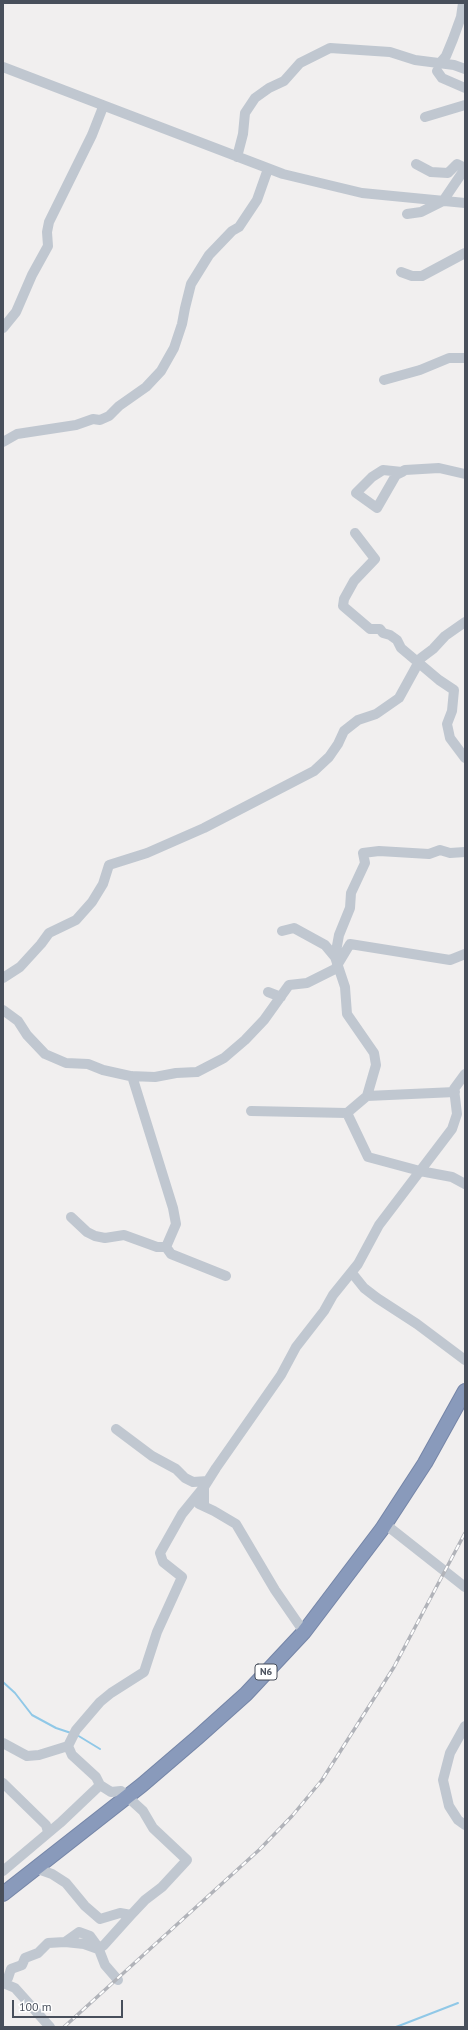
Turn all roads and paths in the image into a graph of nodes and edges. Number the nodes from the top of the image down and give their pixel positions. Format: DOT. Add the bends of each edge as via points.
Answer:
graph roads {
  1 [pos="463,3"];
  2 [pos="3,67"];
  3 [pos="438,67"];
  4 [pos="465,69"];
  5 [pos="465,88"];
  6 [pos="465,105"];
  7 [pos="104,107"];
  8 [pos="425,117"];
  9 [pos="237,158"];
  10 [pos="416,164"];
  11 [pos="465,168"];
  12 [pos="268,169"];
  13 [pos="465,172"];
  14 [pos="443,201"];
  15 [pos="465,202"];
  16 [pos="407,214"];
  17 [pos="465,253"];
  18 [pos="401,272"];
  19 [pos="3,328"];
  20 [pos="465,358"];
  21 [pos="384,380"];
  22 [pos="3,442"];
  23 [pos="402,472"];
  24 [pos="465,474"];
  25 [pos="355,533"];
  26 [pos="465,622"];
  27 [pos="419,662"];
  28 [pos="465,758"];
  29 [pos="465,852"];
  30 [pos="282,931"];
  31 [pos="465,954"];
  32 [pos="336,962"];
  33 [pos="3,978"];
  34 [pos="268,992"];
  35 [pos="281,997"];
  36 [pos="3,1010"];
  37 [pos="465,1074"];
  38 [pos="132,1076"];
  39 [pos="455,1092"];
  40 [pos="366,1096"];
  41 [pos="251,1111"];
  42 [pos="347,1113"];
  43 [pos="420,1171"];
  44 [pos="465,1184"];
  45 [pos="71,1217"];
  46 [pos="166,1247"];
  47 [pos="352,1273"];
  48 [pos="226,1276"];
  49 [pos="465,1360"];
  50 [pos="465,1391"];
  51 [pos="116,1429"];
  52 [pos="206,1484"];
  53 [pos="192,1504"];
  54 [pos="204,1506"];
  55 [pos="385,1524"];
  56 [pos="465,1587"];
  57 [pos="304,1632"];
  58 [pos="465,1726"];
  59 [pos="3,1743"];
  60 [pos="68,1746"];
  61 [pos="3,1783"];
  62 [pos="100,1785"];
  63 [pos="127,1797"];
  64 [pos="465,1825"];
  65 [pos="48,1832"];
  66 [pos="35,1868"];
  67 [pos="3,1870"];
  68 [pos="3,1894"];
  69 [pos="131,1915"];
  70 [pos="98,1948"];
  71 [pos="118,1980"];
  72 [pos="4,1983"];
  73 [pos="50,2027"];
  1 -- 3 [label="street" via="453,39"];
  2 -- 7 [label="street"];
  3 -- 4 [label="street" via="454,65"];
  3 -- 5 [label="street" via="442,78"];
  3 -- 9 [label="street" via="390,52 330,48 300,63 284,81 255,98 245,114"];
  6 -- 8 [label="street"];
  7 -- 9 [label="street"];
  7 -- 19 [label="street" via="49,222 48,246 16,312"];
  9 -- 12 [label="street"];
  10 -- 11 [label="street" via="431,172 448,173 457,164"];
  12 -- 14 [label="street" via="362,193"];
  12 -- 22 [label="street" via="256,200 239,227 209,255 191,284 174,348 161,371 146,387 100,420 92,419 76,425 17,434"];
  13 -- 14 [label="street" via="462,172"];
  14 -- 15 [label="street"];
  14 -- 16 [label="street" via="421,212"];
  17 -- 18 [label="street" via="422,276"];
  20 -- 21 [label="street" via="449,358 420,370"];
  23 -- 24 [label="street" via="439,468"];
  25 -- 27 [label="street" via="375,559 354,581 343,606 370,629 380,629 397,640 401,648"];
  26 -- 27 [label="street" via="445,636"];
  27 -- 28 [label="street" via="454,690 452,711 447,724 450,738"];
  27 -- 33 [label="street" via="399,698 376,714 358,720 344,731 329,757 314,770 204,828 147,853 109,865 103,884 76,920 49,933 20,967"];
  29 -- 32 [label="street" via="450,853 440,850 428,854 379,851 363,853 365,864 351,893 350,908 339,935"];
  30 -- 32 [label="street" via="294,928 325,945"];
  31 -- 32 [label="street" via="450,960 350,944"];
  32 -- 35 [label="street" via="307,983 289,985"];
  32 -- 40 [label="street" via="345,987 347,1014 374,1053 376,1065"];
  34 -- 35 [label="street"];
  35 -- 38 [label="street" via="264,1020 224,1058 197,1072 155,1077"];
  36 -- 38 [label="street" via="18,1021 45,1054 66,1064 88,1064"];
  37 -- 39 [label="street" via="454,1089"];
  38 -- 46 [label="street" via="173,1208 176,1224"];
  39 -- 40 [label="street"];
  39 -- 43 [label="street" via="457,1114 452,1129"];
  40 -- 42 [label="street"];
  41 -- 42 [label="street"];
  42 -- 43 [label="street" via="368,1157"];
  43 -- 44 [label="street" via="452,1177"];
  43 -- 47 [label="street" via="379,1225"];
  45 -- 46 [label="street" via="87,1232 96,1236 105,1238 124,1235 157,1247"];
  46 -- 48 [label="street" via="171,1254"];
  47 -- 49 [label="street" via="376,1298 417,1324"];
  47 -- 52 [label="street" via="296,1347 281,1375"];
  50 -- 55 [label="highway, N6" via="425,1463"];
  51 -- 52 [label="street" via="152,1456 176,1469 185,1478"];
  52 -- 53 [label="street"];
  52 -- 54 [label="street"];
  53 -- 54 [label="street"];
  53 -- 60 [label="street" via="182,1514 160,1553 163,1562 182,1576 157,1632 144,1672 100,1702 76,1730"];
  54 -- 57 [label="street" via="236,1524 275,1590"];
  55 -- 56 [label="street"];
  55 -- 57 [label="highway, N6"];
  57 -- 63 [label="highway, N6" via="246,1694"];
  58 -- 64 [label="street" via="450,1754 443,1780 449,1806 458,1820"];
  59 -- 60 [label="street" via="27,1756"];
  60 -- 62 [label="street" via="72,1755 96,1777"];
  61 -- 65 [label="street" via="46,1825"];
  62 -- 63 [label="street" via="111,1792 122,1791"];
  62 -- 65 [label="street"];
  63 -- 66 [label="highway, N6"];
  63 -- 69 [label="street" via="143,1811 153,1828 187,1860"];
  65 -- 67 [label="street"];
  66 -- 68 [label="highway, N6"];
  66 -- 69 [label="street" via="52,1874 66,1883 100,1919 120,1912"];
  69 -- 70 [label="street" via="104,1946"];
  70 -- 71 [label="street" via="105,1965"];
  70 -- 72 [label="street" via="90,1936 79,1932 65,1942 48,1943 38,1953 25,1958 22,1965 11,1969"];
  72 -- 73 [label="street" via="15,1988"];
}
